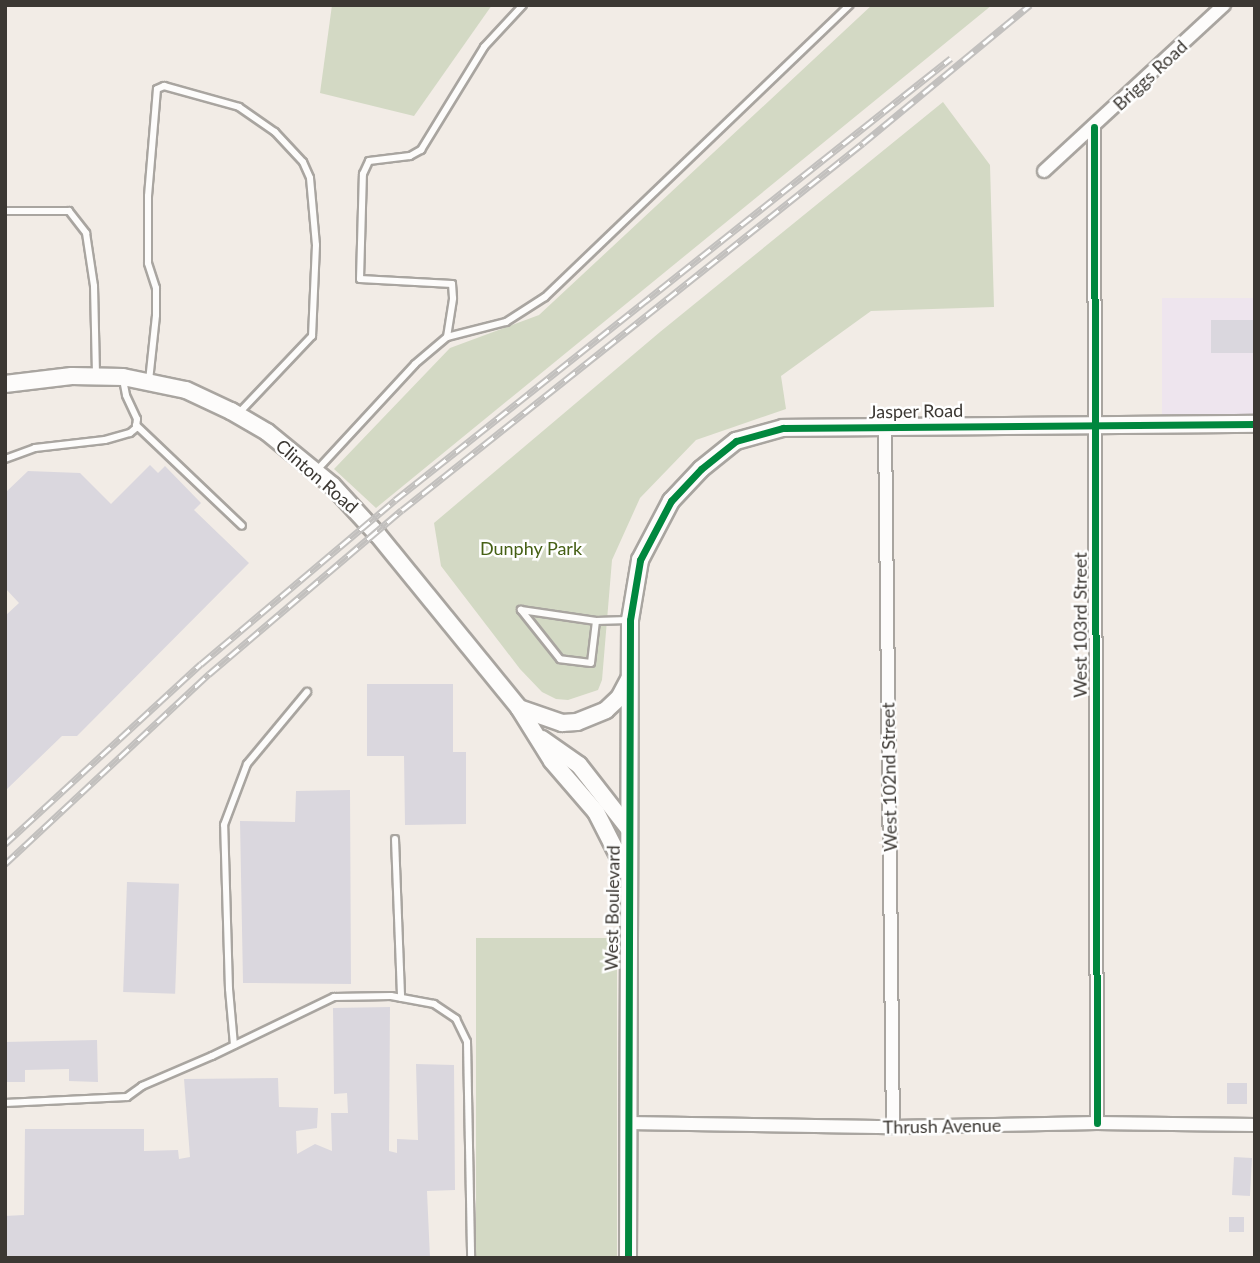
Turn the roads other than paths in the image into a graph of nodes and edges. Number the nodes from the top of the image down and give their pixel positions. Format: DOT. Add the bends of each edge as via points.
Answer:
graph roads {
  1 [pos="523,5"];
  2 [pos="849,5"];
  3 [pos="1224,5"];
  4 [pos="1094,127"];
  5 [pos="1044,171"];
  6 [pos="5,211"];
  7 [pos="447,337"];
  8 [pos="96,377"];
  9 [pos="123,377"];
  10 [pos="149,382"];
  11 [pos="5,384"];
  12 [pos="237,415"];
  13 [pos="1095,424"];
  14 [pos="1255,424"];
  15 [pos="136,425"];
  16 [pos="885,427"];
  17 [pos="5,458"];
  18 [pos="316,471"];
  19 [pos="242,526"];
  20 [pos="640,560"];
  21 [pos="630,620"];
  22 [pos="596,621"];
  23 [pos="630,677"];
  24 [pos="307,692"];
  25 [pos="519,708"];
  26 [pos="536,735"];
  27 [pos="612,804"];
  28 [pos="596,812"];
  29 [pos="629,830"];
  30 [pos="395,839"];
  31 [pos="628,874"];
  32 [pos="401,998"];
  33 [pos="234,1045"];
  34 [pos="5,1103"];
  35 [pos="628,1123"];
  36 [pos="1097,1123"];
  37 [pos="1255,1125"];
  38 [pos="893,1127"];
  39 [pos="471,1258"];
  40 [pos="628,1258"];
  1 -- 7 [label="lane" via="484,47 421,150 410,156 369,161 363,174 360,279 452,284"];
  2 -- 7 [label="lane" via="545,297 506,322"];
  3 -- 4 [label="street, Briggs Road"];
  4 -- 5 [label="street, Briggs Road"];
  4 -- 13 [label="street, West 103rd Street"];
  6 -- 8 [label="lane" via="60,208 69,211 86,233 94,286"];
  7 -- 18 [label="lane" via="415,364"];
  8 -- 9 [label="street, Clinton Road"];
  8 -- 11 [label="street, Clinton Road"];
  9 -- 10 [label="street, Clinton Road"];
  9 -- 15 [label="lane"];
  10 -- 12 [label="street, Clinton Road" via="186,390"];
  10 -- 12 [label="lane" via="156,288 149,262 148,196 158,89 164,86 239,107 275,132 303,162 310,178 316,245 312,336"];
  12 -- 18 [label="street, Clinton Road"];
  13 -- 14 [label="street, Jasper Road"];
  13 -- 16 [label="street, Jasper Road"];
  13 -- 36 [label="street, West 103rd Street"];
  15 -- 17 [label="lane" via="120,437 54,444"];
  15 -- 19 [label="lane"];
  16 -- 20 [label="street, Jasper Road" via="783,428 736,441 671,501"];
  16 -- 38 [label="street, West 102nd Street"];
  18 -- 25 [label="street, Clinton Road" via="359,513"];
  20 -- 21 [label="street, West Boulevard"];
  21 -- 22 [label="lane"];
  21 -- 23 [label="street, West Boulevard"];
  22 -- 22 [label="lane" via="575,618 521,610 559,659 591,663"];
  23 -- 25 [label="street" via="606,710 577,722 562,723"];
  23 -- 29 [label="street, West Boulevard"];
  24 -- 33 [label="lane" via="247,764 224,825"];
  25 -- 26 [label="street, Clinton Road"];
  26 -- 27 [label="street, Clinton Road" via="579,765"];
  26 -- 28 [label="street, Clinton Road"];
  27 -- 28 [label="street"];
  27 -- 29 [label="street, Clinton Road"];
  28 -- 31 [label="street, Clinton Road"];
  29 -- 31 [label="street, West Boulevard"];
  30 -- 32 [label="lane"];
  31 -- 35 [label="street, West Boulevard"];
  32 -- 33 [label="lane" via="334,997"];
  32 -- 39 [label="lane" via="444,1009 456,1018 467,1042"];
  33 -- 34 [label="lane" via="127,1097"];
  35 -- 38 [label="street, Thrush Avenue"];
  35 -- 40 [label="street, West Boulevard"];
  36 -- 37 [label="street, Thrush Avenue"];
  36 -- 38 [label="street, Thrush Avenue"];
}
